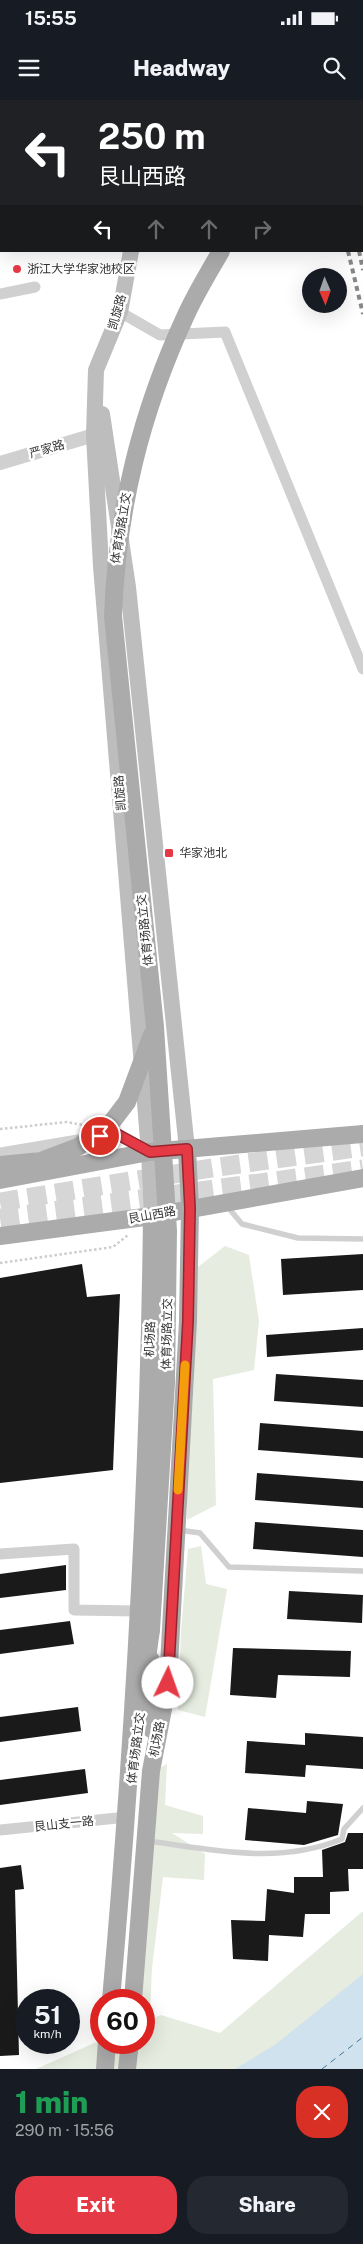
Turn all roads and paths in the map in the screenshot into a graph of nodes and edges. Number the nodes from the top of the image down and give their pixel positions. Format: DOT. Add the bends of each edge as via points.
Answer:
graph roads {
  1 [pos="131,252"];
  2 [pos="220,252"];
  3 [pos="35,287"];
  4 [pos="0,294"];
  5 [pos="120,312"];
  6 [pos="96,370"];
  7 [pos="94,435"];
  8 [pos="0,463"];
  9 [pos="363,669"];
  10 [pos="155,1027"];
  11 [pos="363,1134"];
  12 [pos="187,1149"];
  13 [pos="150,1152"];
  14 [pos="0,1153"];
  15 [pos="0,1165"];
  16 [pos="363,1178"];
  17 [pos="0,1180"];
  18 [pos="224,1202"];
  19 [pos="190,1208"];
  20 [pos="152,1216"];
  21 [pos="129,1235"];
  22 [pos="0,1236"];
  23 [pos="363,1239"];
  24 [pos="0,1263"];
  25 [pos="175,1529"];
  26 [pos="0,1554"];
  27 [pos="363,1571"];
  28 [pos="138,1611"];
  29 [pos="151,1630"];
  30 [pos="151,1771"];
  31 [pos="363,1808"];
  32 [pos="128,1812"];
  33 [pos="0,1830"];
  34 [pos="146,1841"];
  35 [pos="112,1989"];
  36 [pos="134,1989"];
  37 [pos="106,2054"];
  38 [pos="129,2054"];
  39 [pos="105,2069"];
  40 [pos="127,2069"];
  1 -- 5 [label="main road, 凯旋路"];
  2 -- 10 [label="main road, 体育场路立交, bridge" via="187,313 160,375 134,454 114,567 113,616"];
  3 -- 4 [label="street"];
  5 -- 6 [label="main road, 凯旋路"];
  5 -- 9 [label="street" via="160,335 225,332"];
  6 -- 7 [label="main road, 凯旋路"];
  6 -- 12 [label="main road" via="128,587"];
  7 -- 8 [label="street, 严家路"];
  7 -- 13 [label="main road, 凯旋路" via="101,566"];
  10 -- 15 [label="main road, bridge" via="128,1102 111,1122 78,1147 40,1161"];
  10 -- 29 [label="main road, 体育场路立交, bridge" via="168,1231 168,1298 166,1392"];
  11 -- 12 [label="main road"];
  12 -- 13 [label="main road"];
  12 -- 19 [label="main road, 机场路"];
  13 -- 14 [label="street" via="115,1133"];
  13 -- 17 [label="main road"];
  13 -- 20 [label="main road, 凯旋路"];
  16 -- 18 [label="main road, 艮山西路"];
  18 -- 19 [label="main road, 艮山西路"];
  18 -- 23 [label="lane" via="242,1224 298,1238"];
  19 -- 20 [label="main road, 艮山西路"];
  19 -- 25 [label="main road, 机场路" via="188,1321"];
  20 -- 22 [label="main road, 艮山西路"];
  20 -- 28 [label="main road, 机场路" via="150,1353"];
  21 -- 24 [label="path" via="113,1247"];
  25 -- 27 [label="lane" via="200,1533 229,1567"];
  25 -- 30 [label="main road, 机场路" via="168,1683"];
  26 -- 28 [label="street" via="74,1549 74,1610"];
  28 -- 32 [label="main road, 机场路"];
  29 -- 30 [label="main road, 体育场路立交"];
  29 -- 32 [label="main road, 体育场路立交"];
  30 -- 34 [label="main road, 机场路"];
  31 -- 34 [label="lane" via="344,1829 342,1839 320,1848 272,1855"];
  32 -- 33 [label="street, 艮山支一路"];
  32 -- 35 [label="main road, 机场路"];
  34 -- 36 [label="main road, 机场路"];
  37 -- 39 [label="main road"];
  38 -- 40 [label="main road"];
}
